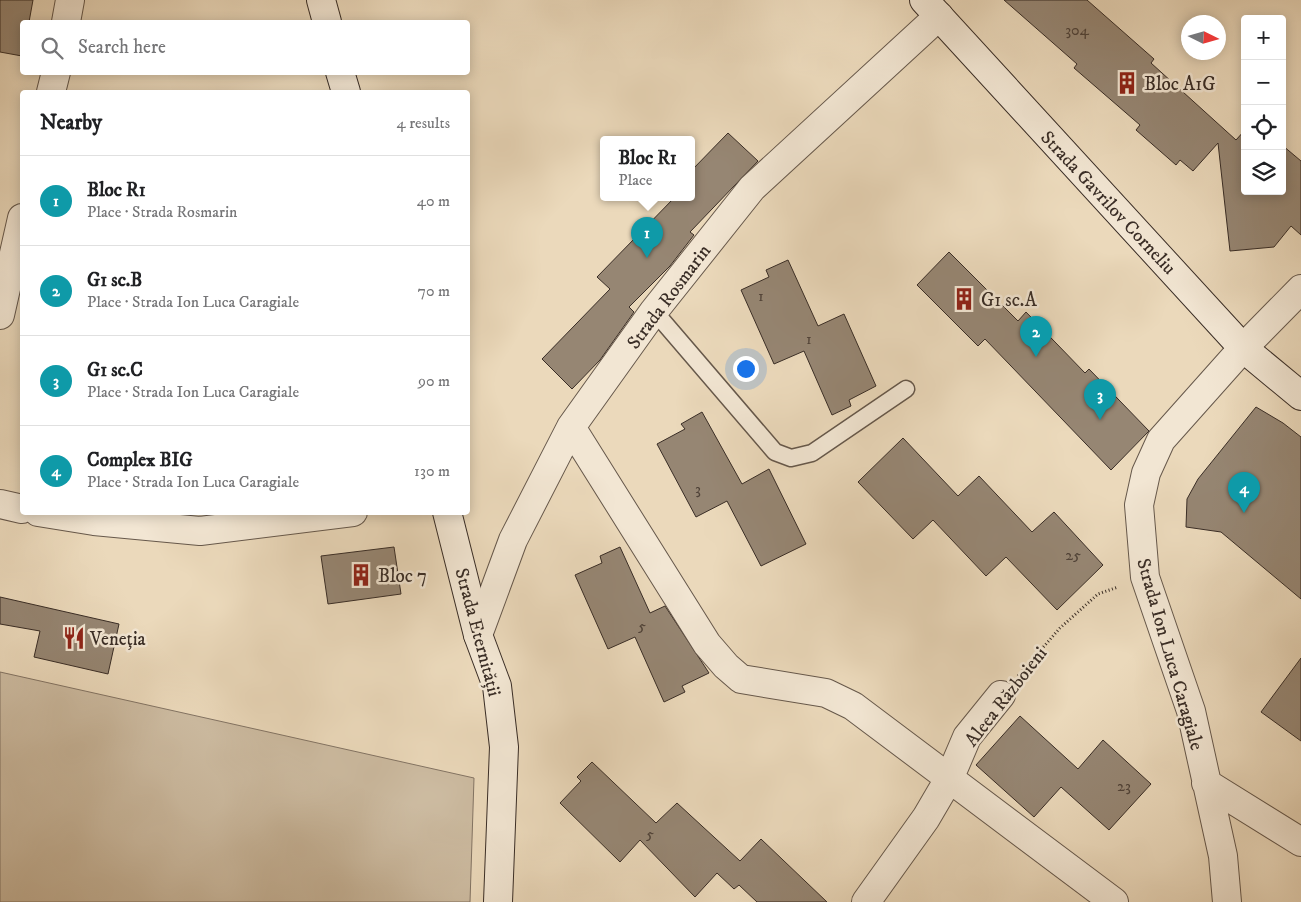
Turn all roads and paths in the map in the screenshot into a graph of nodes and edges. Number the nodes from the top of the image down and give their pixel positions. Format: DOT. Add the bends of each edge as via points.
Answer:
graph roads {
  1 [pos="70,0"];
  2 [pos="321,0"];
  3 [pos="931,8"];
  4 [pos="66,20"];
  5 [pos="326,20"];
  6 [pos="55,75"];
  7 [pos="341,75"];
  8 [pos="52,90"];
  9 [pos="345,90"];
  10 [pos="20,225"];
  11 [pos="12,253"];
  12 [pos="1301,290"];
  13 [pos="654,311"];
  14 [pos="0,315"];
  15 [pos="1243,348"];
  16 [pos="906,388"];
  17 [pos="1301,396"];
  18 [pos="571,427"];
  19 [pos="0,504"];
  20 [pos="20,509"];
  21 [pos="57,515"];
  22 [pos="328,515"];
  23 [pos="448,515"];
  24 [pos="1145,577"];
  25 [pos="478,635"];
  26 [pos="1001,695"];
  27 [pos="950,777"];
  28 [pos="1206,783"];
  29 [pos="1301,842"];
  30 [pos="498,902"];
  31 [pos="866,902"];
  32 [pos="1114,902"];
  33 [pos="1227,902"];
  1 -- 4 [label="street"];
  2 -- 5 [label="street"];
  3 -- 13 [label="street, Strada Rosmarin" via="752,188"];
  3 -- 15 [label="street, Strada Gavrilov Corneliu"];
  6 -- 8 [label="street"];
  7 -- 9 [label="street"];
  10 -- 11 [label="street"];
  11 -- 14 [label="street"];
  12 -- 15 [label="street, Strada Ion Luca Caragiale"];
  13 -- 16 [label="lane" via="775,452 791,458 812,454"];
  13 -- 18 [label="street, Strada Rosmarin"];
  15 -- 17 [label="street, Strada Gavrilov Corneliu"];
  15 -- 24 [label="street, Strada Ion Luca Caragiale" via="1161,440 1146,473 1139,505"];
  18 -- 25 [label="street, Strada Rosmarin" via="513,540"];
  18 -- 27 [label="street" via="707,644 726,666 741,679 826,693 853,706"];
  19 -- 20 [label="street"];
  21 -- 22 [label="street" via="200,530"];
  23 -- 25 [label="street, Strada Eternității"];
  24 -- 26 [label="path, Aleea Războieni" via="1098,594 1060,628"];
  24 -- 28 [label="street, Strada Ion Luca Caragiale" via="1191,711"];
  25 -- 30 [label="street, Strada Eternității" via="497,686 504,746"];
  26 -- 27 [label="street, Aleea Războieni" via="968,737"];
  27 -- 31 [label="street, Aleea Războieni" via="926,818"];
  27 -- 32 [label="street"];
  28 -- 29 [label="street"];
  28 -- 33 [label="street, Strada Ion Luca Caragiale" via="1223,856"];
}
